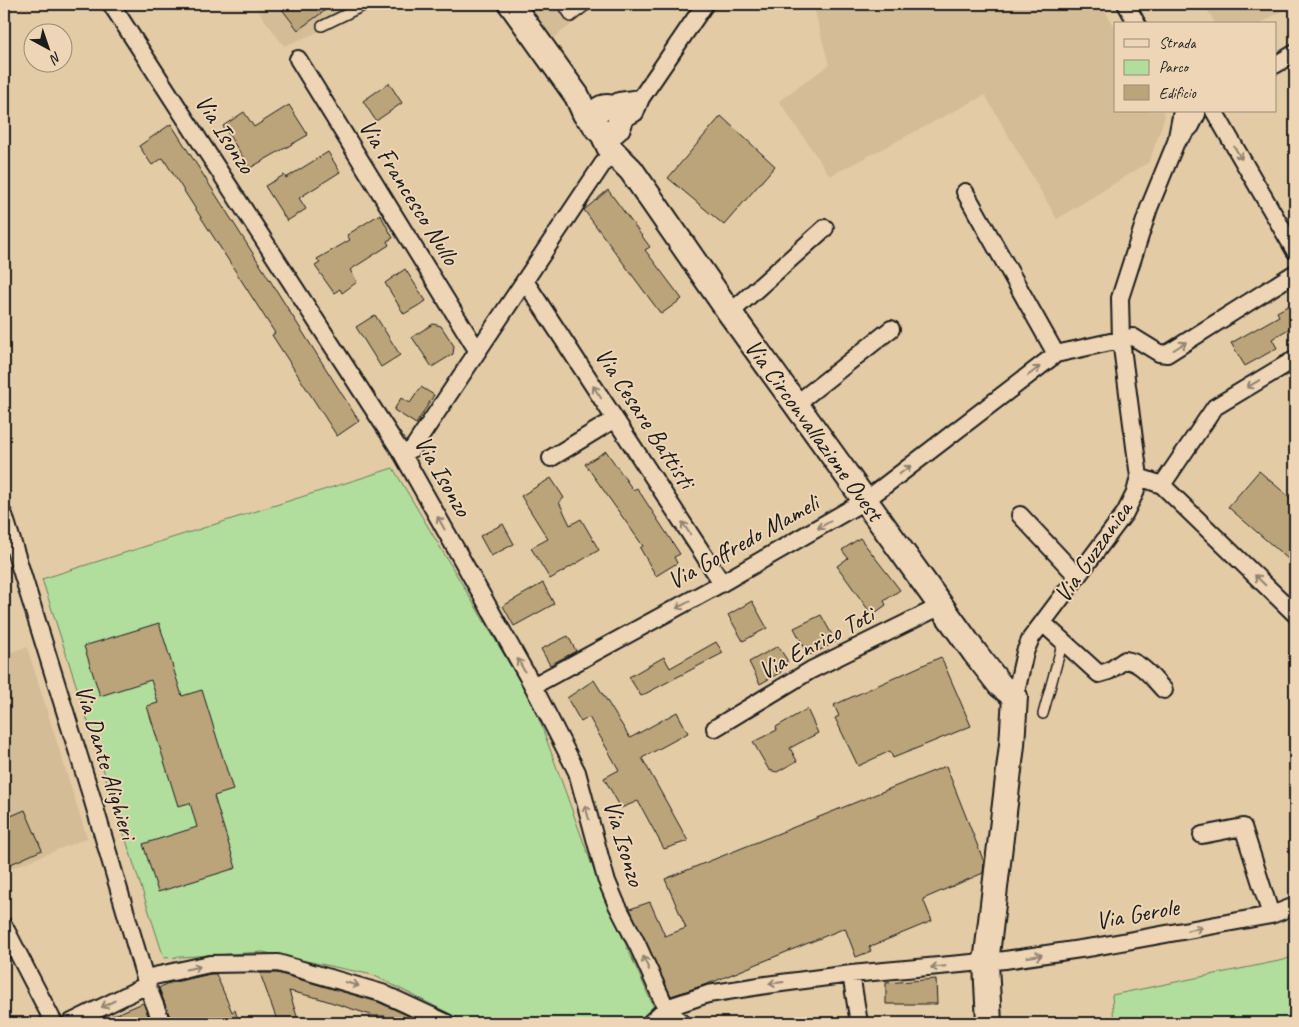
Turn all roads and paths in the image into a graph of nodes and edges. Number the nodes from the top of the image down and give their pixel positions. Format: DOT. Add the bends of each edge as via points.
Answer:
graph roads {
  1 [pos="111,4"];
  2 [pos="367,4"];
  3 [pos="511,4"];
  4 [pos="562,4"];
  5 [pos="588,4"];
  6 [pos="705,4"];
  7 [pos="1126,4"];
  8 [pos="1136,22"];
  9 [pos="322,26"];
  10 [pos="1295,54"];
  11 [pos="298,59"];
  12 [pos="1276,64"];
  13 [pos="1191,112"];
  14 [pos="1215,112"];
  15 [pos="610,128"];
  16 [pos="965,192"];
  17 [pos="825,228"];
  18 [pos="1295,251"];
  19 [pos="1295,273"];
  20 [pos="525,281"];
  21 [pos="730,313"];
  22 [pos="891,329"];
  23 [pos="1122,340"];
  24 [pos="477,350"];
  25 [pos="1056,354"];
  26 [pos="1295,359"];
  27 [pos="796,404"];
  28 [pos="616,419"];
  29 [pos="403,454"];
  30 [pos="551,458"];
  31 [pos="1138,477"];
  32 [pos="1162,485"];
  33 [pos="866,500"];
  34 [pos="4,515"];
  35 [pos="1020,515"];
  36 [pos="1077,576"];
  37 [pos="722,583"];
  38 [pos="941,606"];
  39 [pos="1295,614"];
  40 [pos="1042,623"];
  41 [pos="1063,641"];
  42 [pos="533,686"];
  43 [pos="1164,690"];
  44 [pos="1015,697"];
  45 [pos="1044,714"];
  46 [pos="715,728"];
  47 [pos="1202,835"];
  48 [pos="1295,906"];
  49 [pos="1272,915"];
  50 [pos="4,926"];
  51 [pos="986,962"];
  52 [pos="851,974"];
  53 [pos="146,981"];
  54 [pos="666,1008"];
  55 [pos="420,1016"];
  56 [pos="54,1023"];
  57 [pos="70,1023"];
  58 [pos="162,1023"];
  59 [pos="447,1023"];
  60 [pos="650,1023"];
  61 [pos="682,1023"];
  62 [pos="859,1023"];
  63 [pos="989,1023"];
  1 -- 29 [label="street, Via Isonzo"];
  2 -- 9 [label="lane"];
  3 -- 15 [label="street, Via Circonvallazione Ovest" via="577,96 585,114"];
  4 -- 5 [label="lane" via="571,17"];
  6 -- 15 [label="street" via="641,98 635,113"];
  7 -- 8 [label="street"];
  10 -- 12 [label="street"];
  11 -- 24 [label="street, Via Francesco Nullo"];
  13 -- 23 [label="street, Via Guzzanica" via="1156,189 1120,298"];
  14 -- 18 [label="street, one-way"];
  15 -- 20 [label="street"];
  15 -- 21 [label="street, Via Circonvallazione Ovest"];
  16 -- 25 [label="street"];
  17 -- 21 [label="street"];
  23 -- 19 [label="street, one-way" via="1133,337 1159,353 1167,354"];
  20 -- 24 [label="street"];
  28 -- 20 [label="street, Via Cesare Battisti, one-way"];
  21 -- 27 [label="street, Via Circonvallazione Ovest"];
  22 -- 27 [label="street"];
  23 -- 25 [label="street, Via Goffredo Mameli"];
  23 -- 31 [label="street, Via Guzzanica"];
  24 -- 29 [label="street" via="413,448"];
  33 -- 25 [label="street, Via Goffredo Mameli, one-way"];
  26 -- 32 [label="street, one-way" via="1215,407"];
  27 -- 33 [label="street, Via Circonvallazione Ovest"];
  28 -- 30 [label="street"];
  37 -- 28 [label="street, Via Cesare Battisti, one-way"];
  42 -- 29 [label="street, Via Isonzo, one-way"];
  31 -- 32 [label="street"];
  31 -- 36 [label="street, Via Guzzanica" via="1135,493 1125,513"];
  39 -- 32 [label="street, one-way"];
  33 -- 37 [label="street, Via Goffredo Mameli, one-way"];
  33 -- 38 [label="street, Via Circonvallazione Ovest"];
  34 -- 53 [label="street, Via Dante Alighieri"];
  35 -- 36 [label="street"];
  36 -- 40 [label="street, Via Guzzanica"];
  37 -- 42 [label="street, Via Goffredo Mameli, one-way"];
  38 -- 44 [label="street, Via Circonvallazione Ovest" via="1000,684"];
  38 -- 46 [label="street, Via Enrico Toti" via="811,670"];
  40 -- 41 [label="street"];
  40 -- 44 [label="street, Via Guzzanica" via="1025,652"];
  41 -- 43 [label="street" via="1099,674 1130,660"];
  41 -- 45 [label="lane"];
  54 -- 42 [label="street, Via Isonzo, one-way" via="606,879 577,772"];
  44 -- 51 [label="street, Via Guzzanica"];
  47 -- 49 [label="street" via="1243,827"];
  48 -- 49 [label="street, Via Gerole"];
  51 -- 49 [label="street, Via Gerole, one-way" via="1094,947"];
  50 -- 56 [label="street"];
  51 -- 52 [label="street, Via Gerole, one-way"];
  51 -- 63 [label="street, Via Guzzanica"];
  52 -- 54 [label="street, Via Gerole, one-way" via="708,994"];
  52 -- 62 [label="street"];
  53 -- 55 [label="street, one-way" via="210,964 278,963 382,993"];
  53 -- 57 [label="street, one-way"];
  53 -- 58 [label="street, Via Dante Alighieri"];
  54 -- 60 [label="street"];
  54 -- 61 [label="street"];
  55 -- 59 [label="street"];
}
